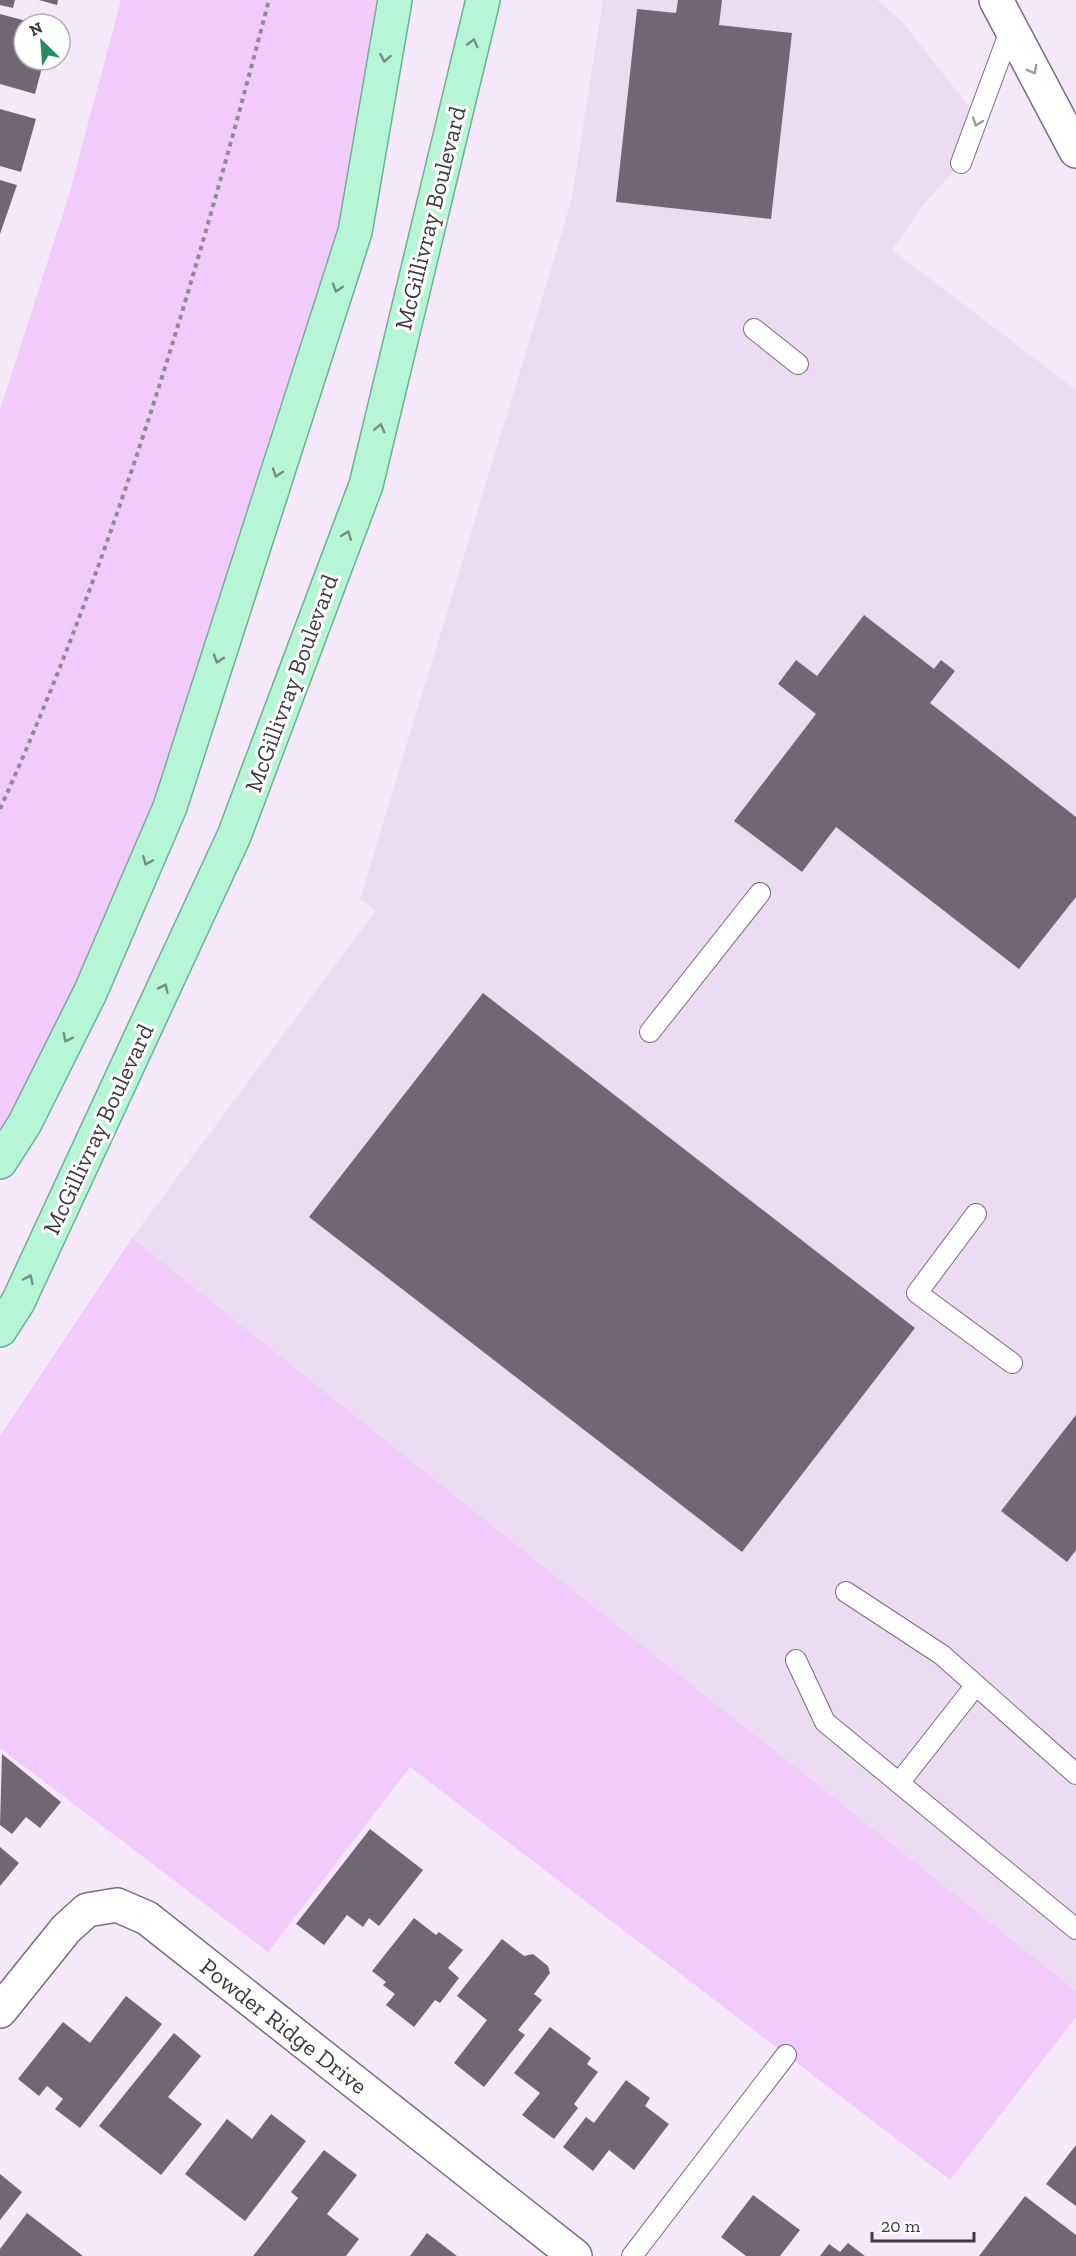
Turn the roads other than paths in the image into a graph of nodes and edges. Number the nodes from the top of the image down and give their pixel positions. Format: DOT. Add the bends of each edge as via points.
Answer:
graph roads {
  1 [pos="395,0"];
  2 [pos="483,0"];
  3 [pos="1004,14"];
  4 [pos="1076,151"];
  5 [pos="961,162"];
  6 [pos="754,329"];
  7 [pos="798,364"];
  8 [pos="760,893"];
  9 [pos="650,1032"];
  10 [pos="0,1162"];
  11 [pos="976,1214"];
  12 [pos="0,1330"];
  13 [pos="1012,1363"];
  14 [pos="846,1592"];
  15 [pos="796,1660"];
  16 [pos="976,1685"];
  17 [pos="1076,1774"];
  18 [pos="899,1784"];
  19 [pos="1076,1929"];
  20 [pos="0,2011"];
  21 [pos="786,2055"];
  22 [pos="574,2256"];
  23 [pos="632,2256"];
  1 -- 10 [label="main road, one-way" via="355,232 170,807 90,993 25,1123"];
  12 -- 2 [label="main road, McGillivray Boulevard, one-way" via="18,1302 234,836 366,485"];
  3 -- 4 [label="street, one-way"];
  3 -- 5 [label="lane, one-way"];
  6 -- 7 [label="lane"];
  8 -- 9 [label="lane"];
  11 -- 13 [label="lane" via="917,1293"];
  14 -- 16 [label="lane" via="942,1655"];
  15 -- 18 [label="lane" via="825,1722"];
  16 -- 17 [label="lane"];
  16 -- 18 [label="lane"];
  18 -- 19 [label="lane"];
  20 -- 22 [label="street, Powder Ridge Drive" via="66,1929 87,1910 117,1905 156,1926"];
  21 -- 23 [label="lane"];
}
